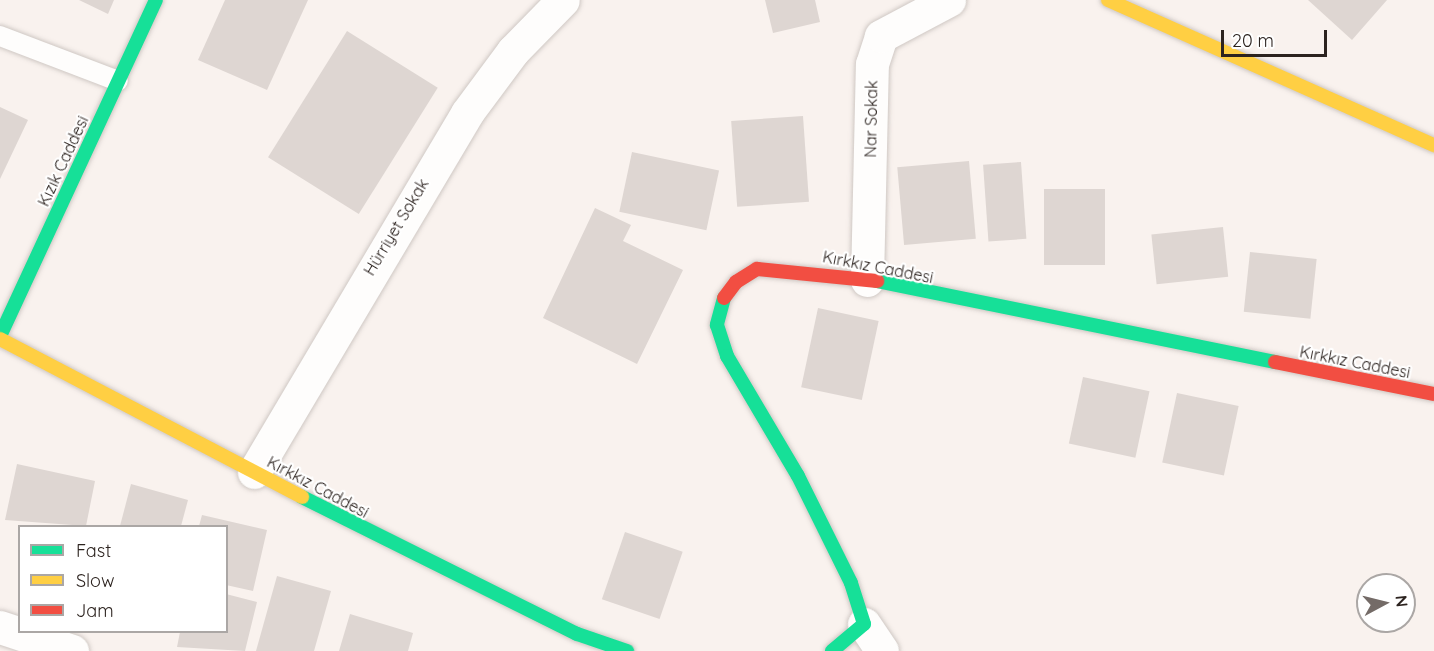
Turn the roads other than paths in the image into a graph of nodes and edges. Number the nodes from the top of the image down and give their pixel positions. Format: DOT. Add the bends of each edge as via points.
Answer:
graph roads {
  1 [pos="156,0"];
  2 [pos="563,0"];
  3 [pos="949,0"];
  4 [pos="1109,0"];
  5 [pos="0,36"];
  6 [pos="118,81"];
  7 [pos="1434,145"];
  8 [pos="867,280"];
  9 [pos="0,337"];
  10 [pos="1434,394"];
  11 [pos="254,472"];
  12 [pos="864,624"];
  13 [pos="0,627"];
  14 [pos="572,642"];
  15 [pos="72,651"];
  16 [pos="627,651"];
  17 [pos="832,651"];
  18 [pos="882,651"];
  1 -- 6 [label="street, Kızık Caddesi"];
  2 -- 11 [label="street, Hürriyet Sokak" via="513,51 467,113"];
  3 -- 8 [label="street, Nar Sokak" via="881,36 872,64"];
  4 -- 7 [label="street"];
  5 -- 6 [label="lane"];
  6 -- 9 [label="street, Kızık Caddesi"];
  8 -- 10 [label="street, Kırkkız Caddesi"];
  8 -- 12 [label="street, Kırkkız Caddesi" via="757,269 736,282 720,304 717,325 727,356 828,535"];
  9 -- 11 [label="street, Kırkkız Caddesi"];
  11 -- 14 [label="street, Kırkkız Caddesi"];
  12 -- 17 [label="street"];
  12 -- 18 [label="street"];
  13 -- 15 [label="street"];
  14 -- 16 [label="street, Kırkkız Caddesi"];
}
